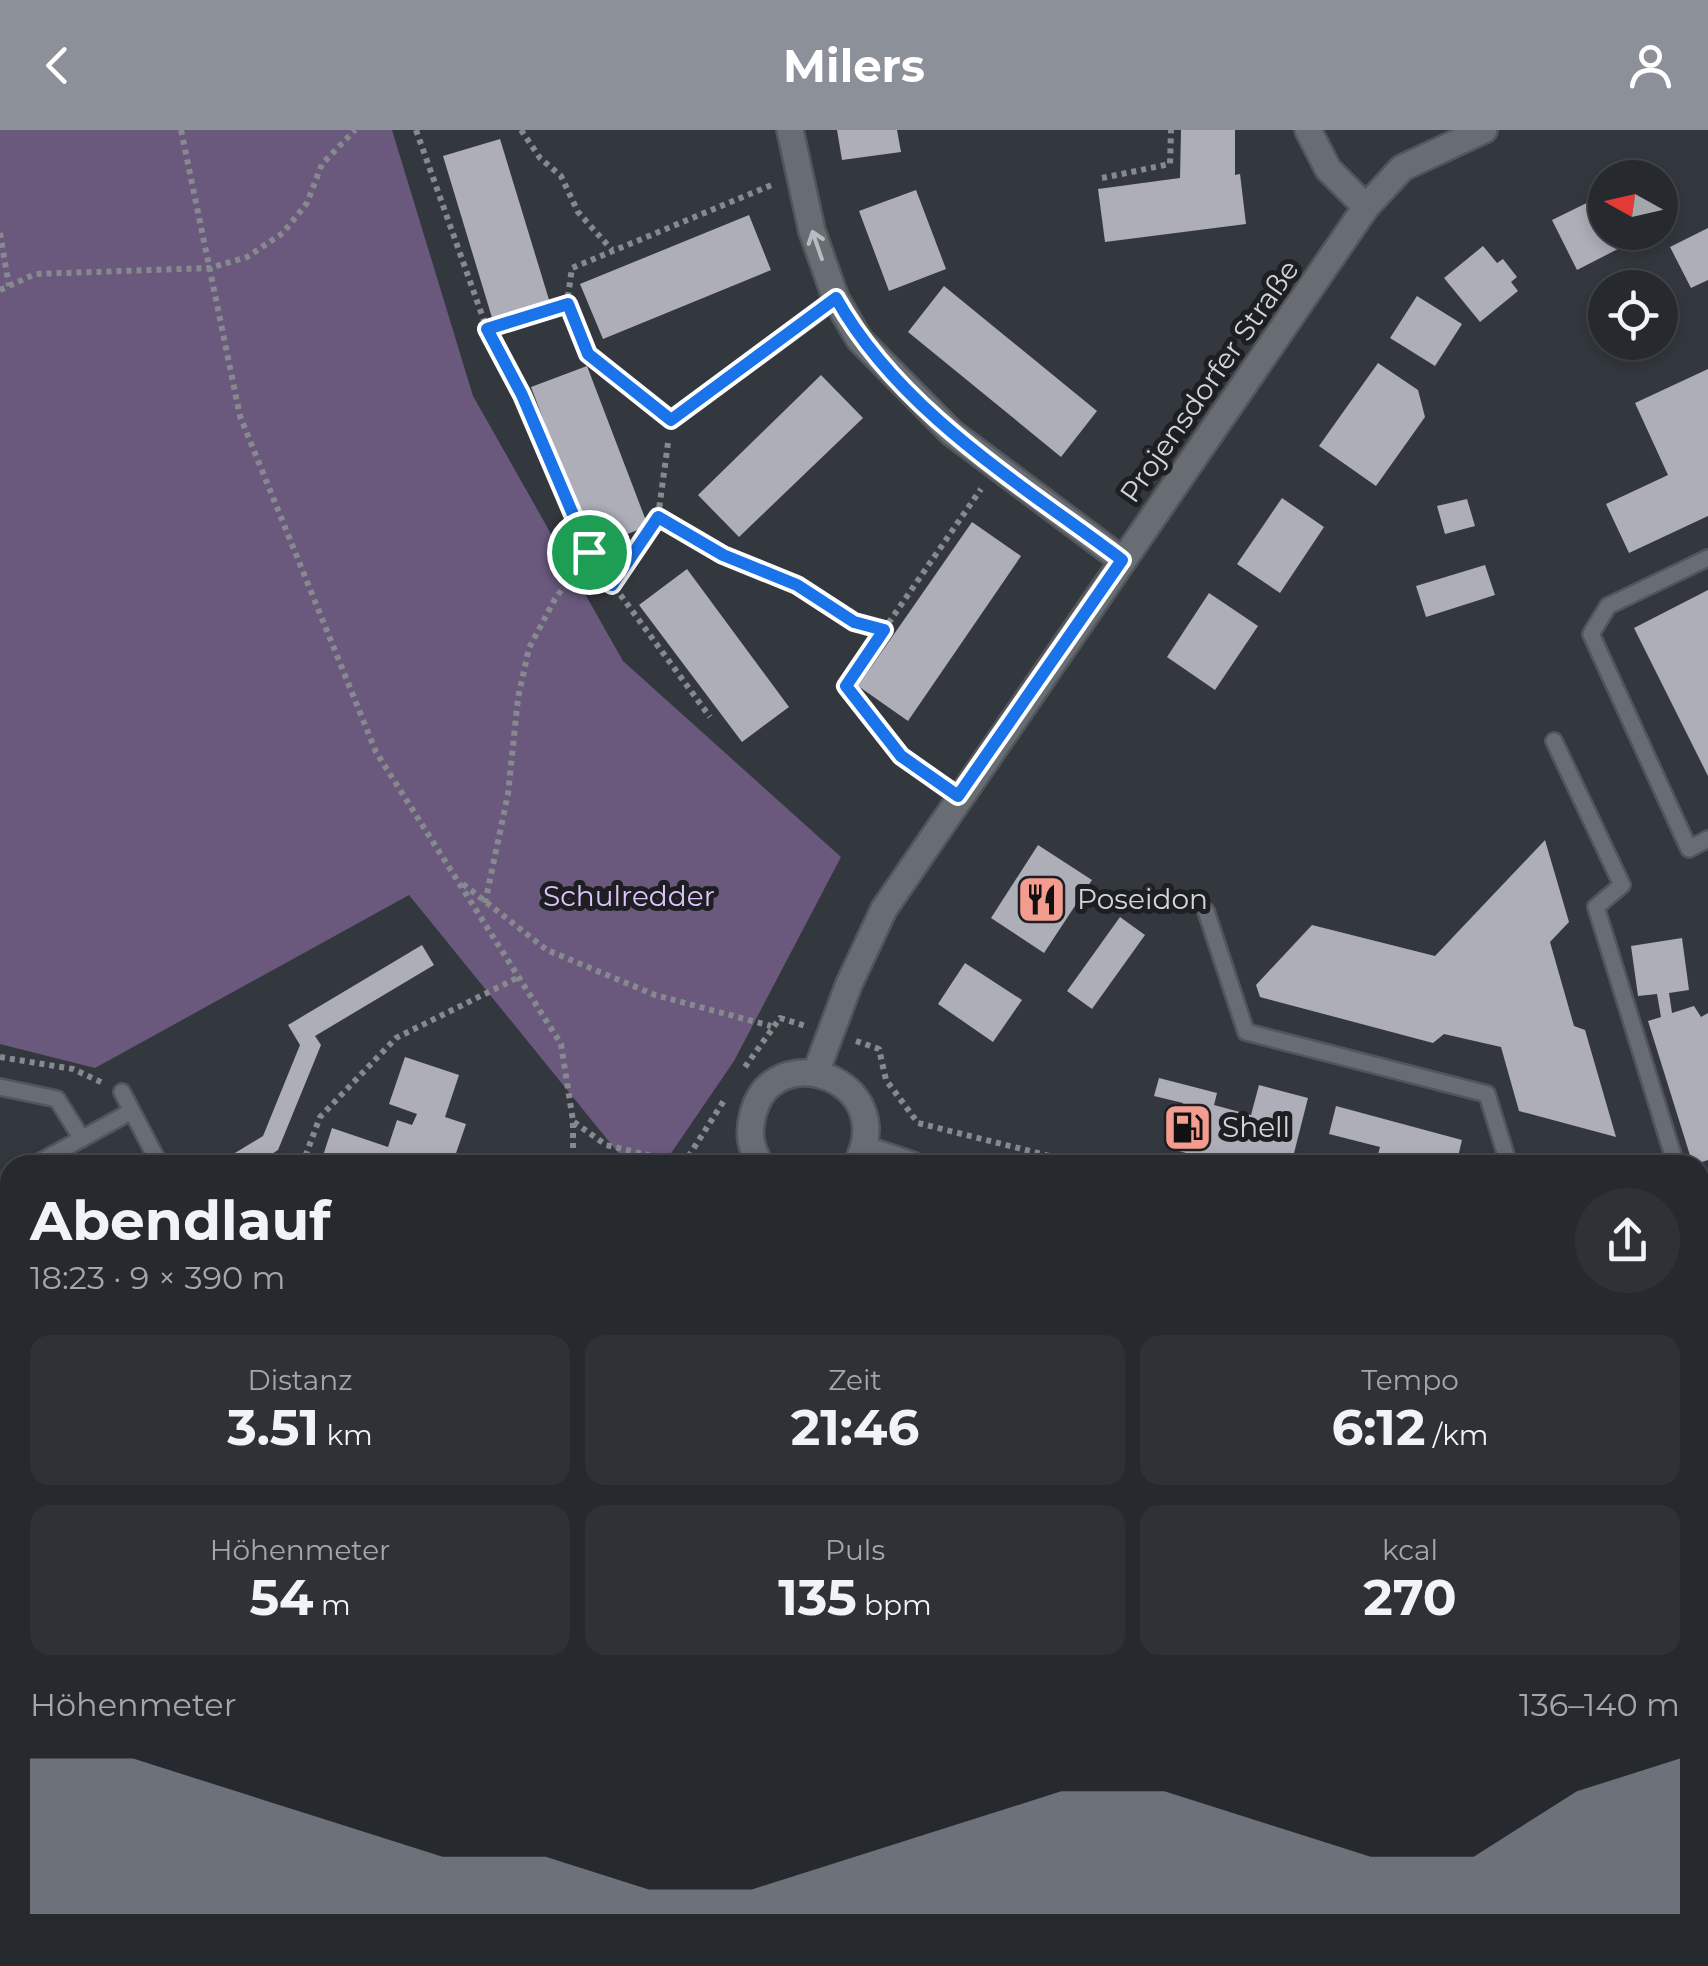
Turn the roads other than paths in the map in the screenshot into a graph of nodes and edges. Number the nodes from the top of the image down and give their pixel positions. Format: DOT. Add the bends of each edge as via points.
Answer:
graph roads {
  1 [pos="790,130"];
  2 [pos="1308,130"];
  3 [pos="1484,130"];
  4 [pos="1366,208"];
  5 [pos="836,298"];
  6 [pos="671,420"];
  7 [pos="1708,558"];
  8 [pos="1122,560"];
  9 [pos="1554,741"];
  10 [pos="1708,839"];
  11 [pos="1206,912"];
  12 [pos="816,1072"];
  13 [pos="0,1087"];
  14 [pos="122,1092"];
  15 [pos="132,1111"];
  16 [pos="82,1139"];
  17 [pos="52,1155"];
  18 [pos="155,1155"];
  19 [pos="755,1155"];
  20 [pos="860,1155"];
  21 [pos="1506,1155"];
  22 [pos="1673,1155"];
  5 -- 1 [label="street, one-way"];
  2 -- 4 [label="street" via="1328,169"];
  3 -- 4 [label="street, Projensdorfer Straße" via="1402,168"];
  4 -- 8 [label="street, Projensdorfer Straße"];
  5 -- 6 [label="lane"];
  5 -- 8 [label="street" via="859,339 952,433"];
  7 -- 10 [label="lane" via="1608,606 1591,634 1689,849"];
  8 -- 12 [label="street, Projensdorfer Straße" via="884,909"];
  9 -- 22 [label="lane" via="1622,885 1596,907"];
  11 -- 21 [label="lane" via="1246,1032 1487,1094"];
  12 -- 19 [label="street" via="770,1085 755,1105 749,1128"];
  12 -- 20 [label="street" via="840,1081 858,1100 867,1124"];
  13 -- 16 [label="lane" via="58,1099"];
  14 -- 15 [label="lane"];
  15 -- 16 [label="lane"];
  15 -- 18 [label="lane"];
  16 -- 17 [label="lane"];
}
